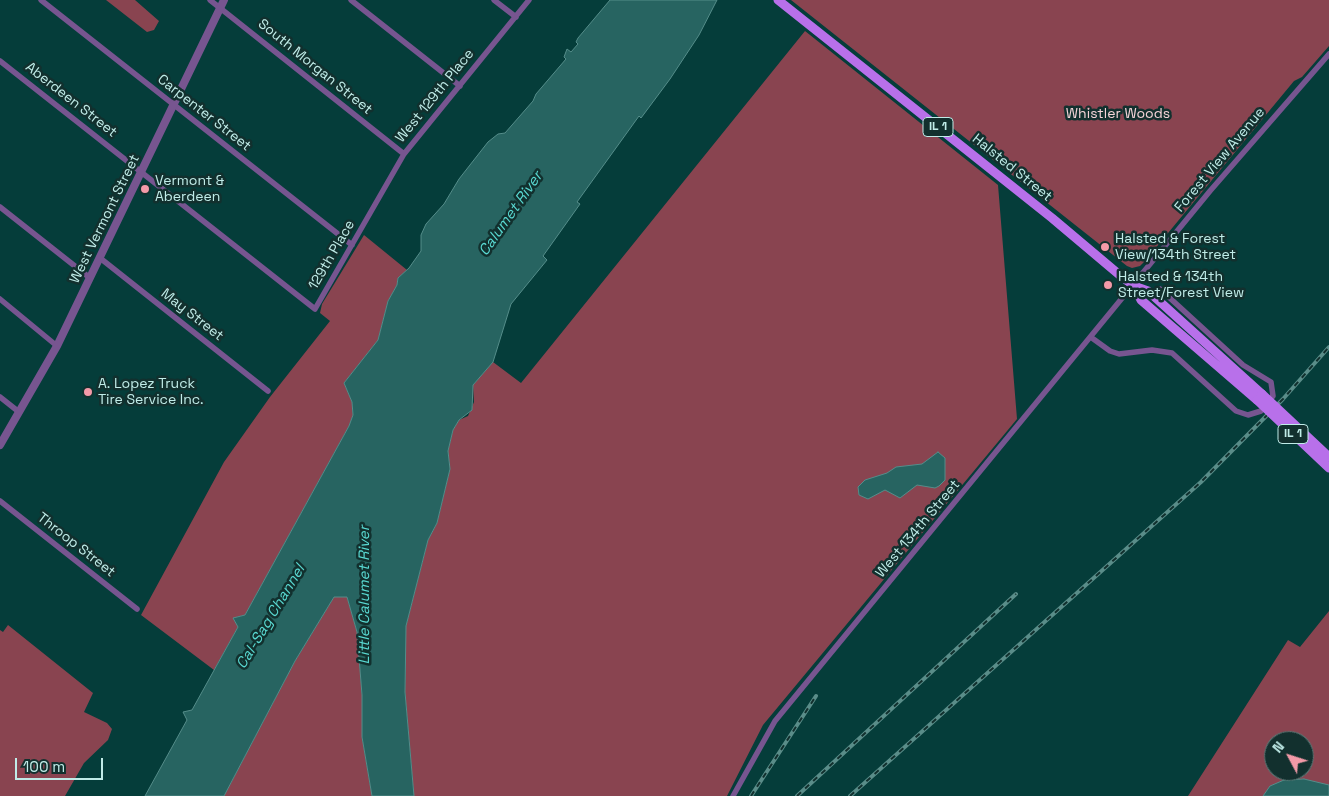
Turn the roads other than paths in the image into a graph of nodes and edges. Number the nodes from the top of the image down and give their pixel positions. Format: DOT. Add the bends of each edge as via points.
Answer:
graph roads {
  1 [pos="41,0"];
  2 [pos="210,0"];
  3 [pos="224,0"];
  4 [pos="352,0"];
  5 [pos="494,0"];
  6 [pos="530,0"];
  7 [pos="778,0"];
  8 [pos="220,8"];
  9 [pos="516,17"];
  10 [pos="1329,54"];
  11 [pos="0,61"];
  12 [pos="460,86"];
  13 [pos="174,105"];
  14 [pos="404,154"];
  15 [pos="141,171"];
  16 [pos="0,207"];
  17 [pos="370,214"];
  18 [pos="352,245"];
  19 [pos="100,258"];
  20 [pos="90,278"];
  21 [pos="1134,286"];
  22 [pos="1160,290"];
  23 [pos="0,299"];
  24 [pos="315,308"];
  25 [pos="1092,338"];
  26 [pos="57,346"];
  27 [pos="268,391"];
  28 [pos="0,397"];
  29 [pos="1260,397"];
  30 [pos="19,412"];
  31 [pos="0,445"];
  32 [pos="1329,457"];
  33 [pos="1329,468"];
  34 [pos="0,502"];
  35 [pos="137,609"];
  36 [pos="733,796"];
  1 -- 13 [label="street, Carpenter Street"];
  2 -- 8 [label="street, South Morgan Street"];
  3 -- 8 [label="street, West Vermont Street"];
  4 -- 12 [label="street"];
  5 -- 9 [label="street"];
  6 -- 9 [label="street, West 129th Place"];
  7 -- 21 [label="main road, Halsted Street / IL 1"];
  8 -- 13 [label="street, West Vermont Street"];
  8 -- 14 [label="street, South Morgan Street"];
  9 -- 12 [label="street, West 129th Place"];
  10 -- 21 [label="street, Forest View Avenue" via="1254,139"];
  11 -- 15 [label="street, Aberdeen Street"];
  12 -- 14 [label="street, West 129th Place"];
  13 -- 15 [label="street, West Vermont Street"];
  13 -- 18 [label="street, Carpenter Street"];
  14 -- 17 [label="street, West 129th Place"];
  15 -- 19 [label="street, West Vermont Street"];
  15 -- 24 [label="street, Aberdeen Street"];
  16 -- 20 [label="street"];
  17 -- 18 [label="street, 129th Place"];
  18 -- 24 [label="street, 129th Place"];
  19 -- 20 [label="street, West Vermont Street"];
  19 -- 27 [label="street, May Street"];
  20 -- 26 [label="street, West Vermont Street"];
  21 -- 25 [label="street, West 134th Street"];
  21 -- 29 [label="main road, Halsted Street / IL 1" via="1148,291"];
  22 -- 25 [label="street" via="1243,364 1267,378 1273,386 1273,396 1266,407 1255,413 1242,414 1172,354 1152,350 1119,354"];
  23 -- 26 [label="street"];
  25 -- 36 [label="street, West 134th Street" via="775,721"];
  26 -- 30 [label="street, West Vermont Street"];
  28 -- 30 [label="street"];
  29 -- 32 [label="main road, Halsted Street / IL 1, bridge"];
  29 -- 33 [label="main road, Halsted Street / IL 1, bridge"];
  30 -- 31 [label="street, West Vermont Street"];
  34 -- 35 [label="street, Throop Street"];
}
